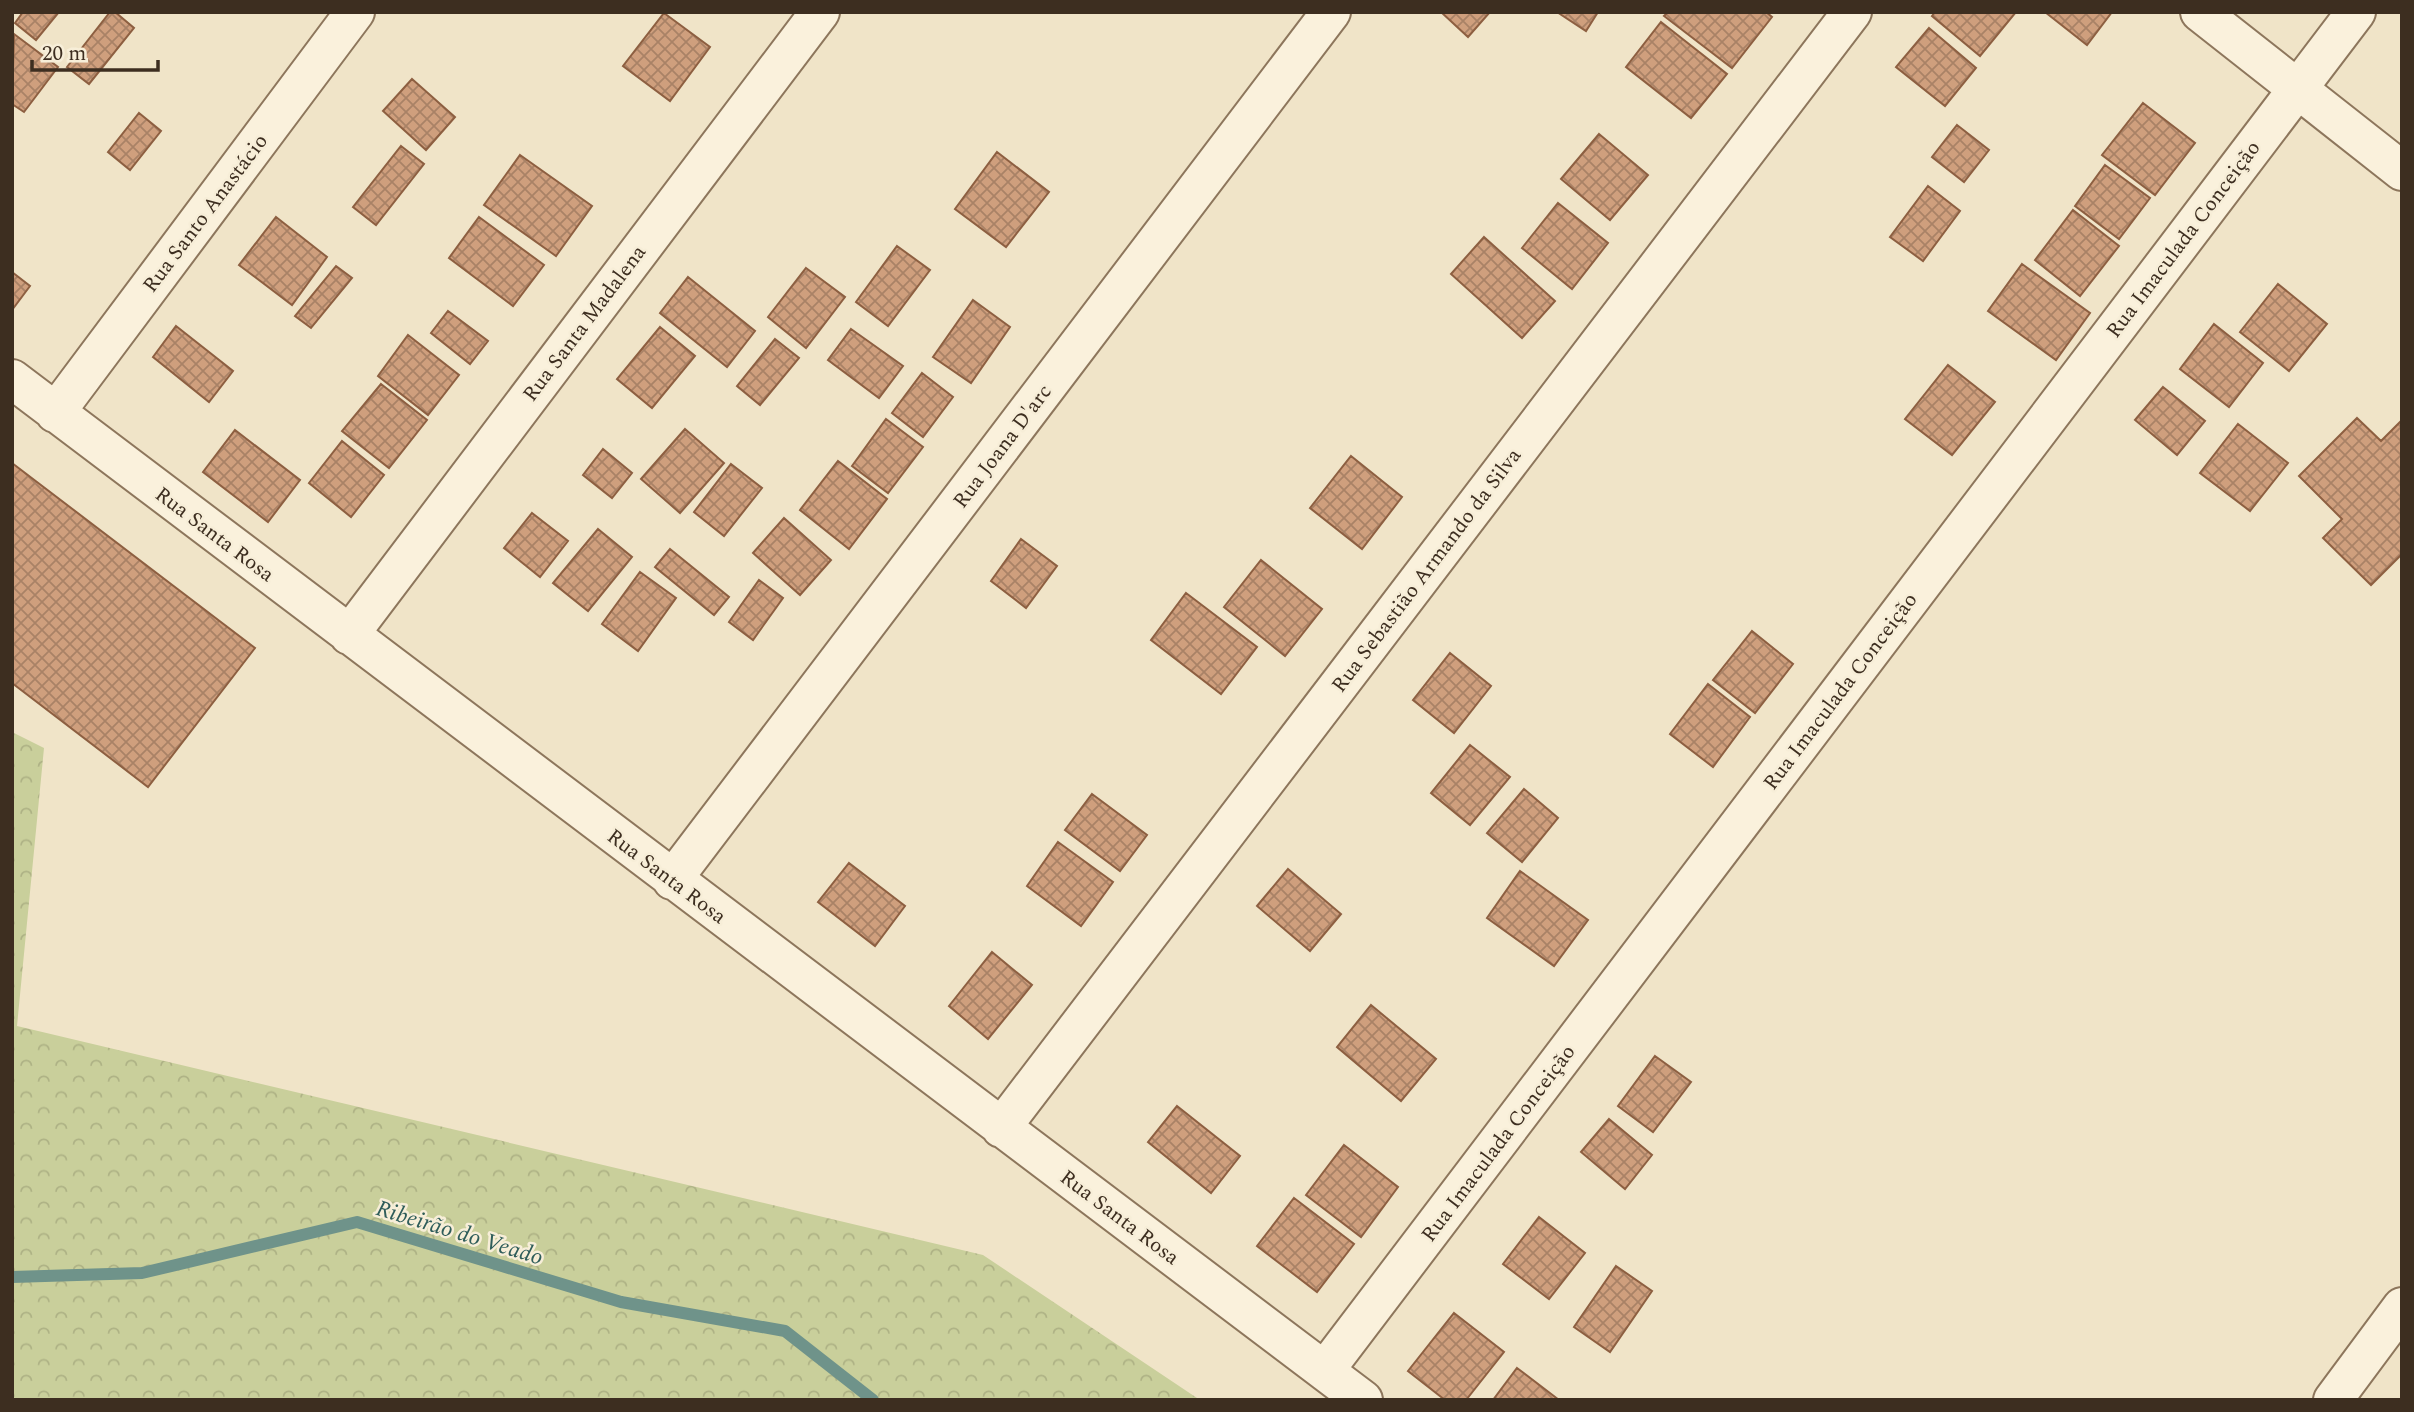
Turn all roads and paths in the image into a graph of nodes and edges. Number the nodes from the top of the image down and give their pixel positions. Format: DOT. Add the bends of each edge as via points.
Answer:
graph roads {
  1 [pos="355,12"];
  2 [pos="820,12"];
  3 [pos="1331,12"];
  4 [pos="1852,12"];
  5 [pos="2200,12"];
  6 [pos="2356,12"];
  7 [pos="2298,88"];
  8 [pos="2402,171"];
  9 [pos="12,379"];
  10 [pos="55,413"];
  11 [pos="349,635"];
  12 [pos="672,880"];
  13 [pos="1000,1128"];
  14 [pos="2402,1307"];
  15 [pos="1325,1370"];
  16 [pos="1363,1400"];
  17 [pos="2333,1400"];
  1 -- 10 [label="street, Rua Santo Anastácio"];
  2 -- 11 [label="street, Rua Santa Madalena"];
  3 -- 12 [label="street, Rua Joana D'arc"];
  4 -- 13 [label="street, Rua Sebastião Armando da Silva"];
  5 -- 7 [label="street"];
  6 -- 7 [label="street, Rua Imaculada Conceição"];
  7 -- 8 [label="street"];
  7 -- 15 [label="street, Rua Imaculada Conceição"];
  9 -- 10 [label="street, Rua Santa Rosa"];
  10 -- 11 [label="street, Rua Santa Rosa"];
  11 -- 12 [label="street, Rua Santa Rosa"];
  12 -- 13 [label="street, Rua Santa Rosa"];
  13 -- 15 [label="street, Rua Santa Rosa"];
  14 -- 17 [label="street"];
  15 -- 16 [label="street, Rua Santa Rosa"];
}
